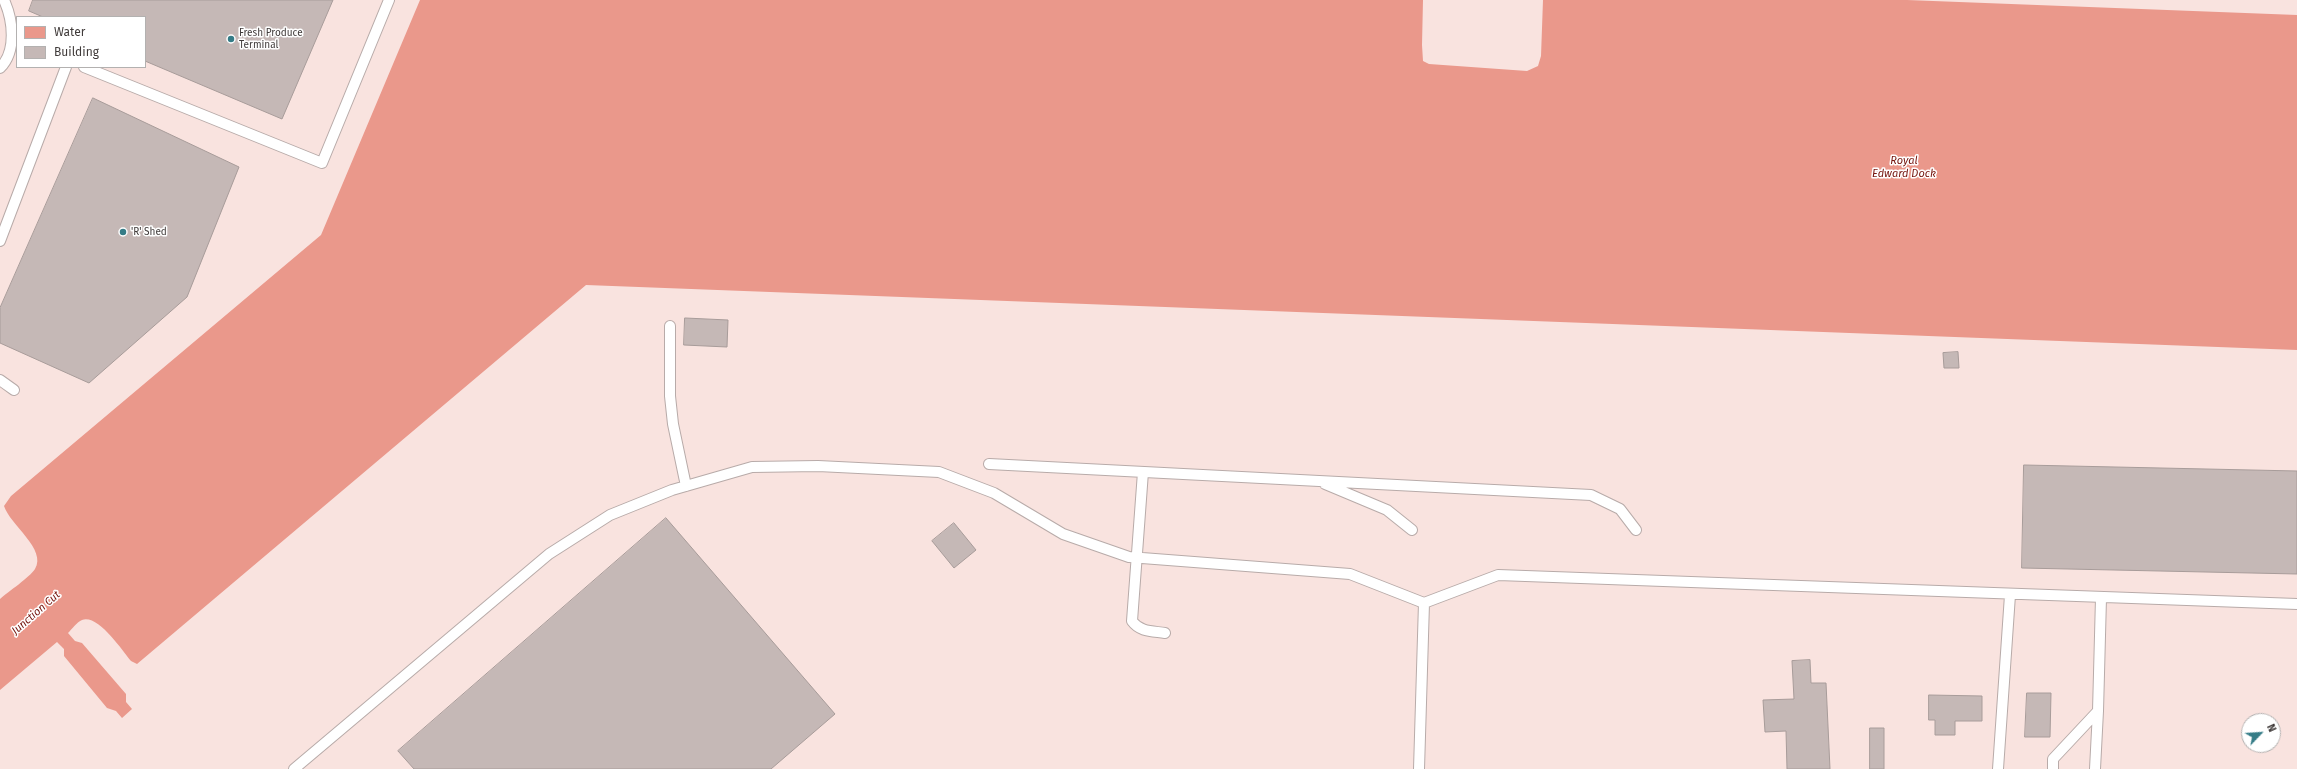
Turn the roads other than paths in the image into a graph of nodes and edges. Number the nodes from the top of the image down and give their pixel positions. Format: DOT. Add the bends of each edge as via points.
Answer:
graph roads {
  1 [pos="4,0"];
  2 [pos="389,0"];
  3 [pos="14,39"];
  4 [pos="0,68"];
  5 [pos="66,68"];
  6 [pos="86,68"];
  7 [pos="0,241"];
  8 [pos="670,326"];
  9 [pos="0,380"];
  10 [pos="14,390"];
  11 [pos="989,464"];
  12 [pos="1143,472"];
  13 [pos="1318,481"];
  14 [pos="686,486"];
  15 [pos="1412,530"];
  16 [pos="1636,530"];
  17 [pos="1138,557"];
  18 [pos="2010,595"];
  19 [pos="2101,598"];
  20 [pos="1424,603"];
  21 [pos="2297,604"];
  22 [pos="1165,632"];
  23 [pos="2098,711"];
  24 [pos="294,769"];
  25 [pos="1419,769"];
  26 [pos="1998,769"];
  27 [pos="2052,769"];
  28 [pos="2095,769"];
  1 -- 3 [label="lane"];
  2 -- 6 [label="lane" via="322,163"];
  3 -- 4 [label="lane"];
  5 -- 7 [label="lane"];
  8 -- 14 [label="lane" via="670,396"];
  9 -- 10 [label="lane"];
  11 -- 12 [label="lane"];
  12 -- 13 [label="lane"];
  12 -- 17 [label="lane"];
  13 -- 15 [label="lane" via="1387,510"];
  13 -- 16 [label="lane" via="1591,495 1620,510"];
  14 -- 17 [label="lane" via="752,467 818,466 939,472 994,493 1063,534"];
  14 -- 24 [label="lane" via="610,515 549,554"];
  17 -- 20 [label="lane" via="1350,574"];
  17 -- 22 [label="lane" via="1132,621 1136,627 1143,630"];
  18 -- 19 [label="lane"];
  18 -- 20 [label="lane" via="1498,575"];
  18 -- 26 [label="lane"];
  19 -- 21 [label="lane"];
  19 -- 23 [label="lane"];
  20 -- 25 [label="lane"];
  23 -- 27 [label="lane" via="2053,759"];
  23 -- 28 [label="lane"];
}
